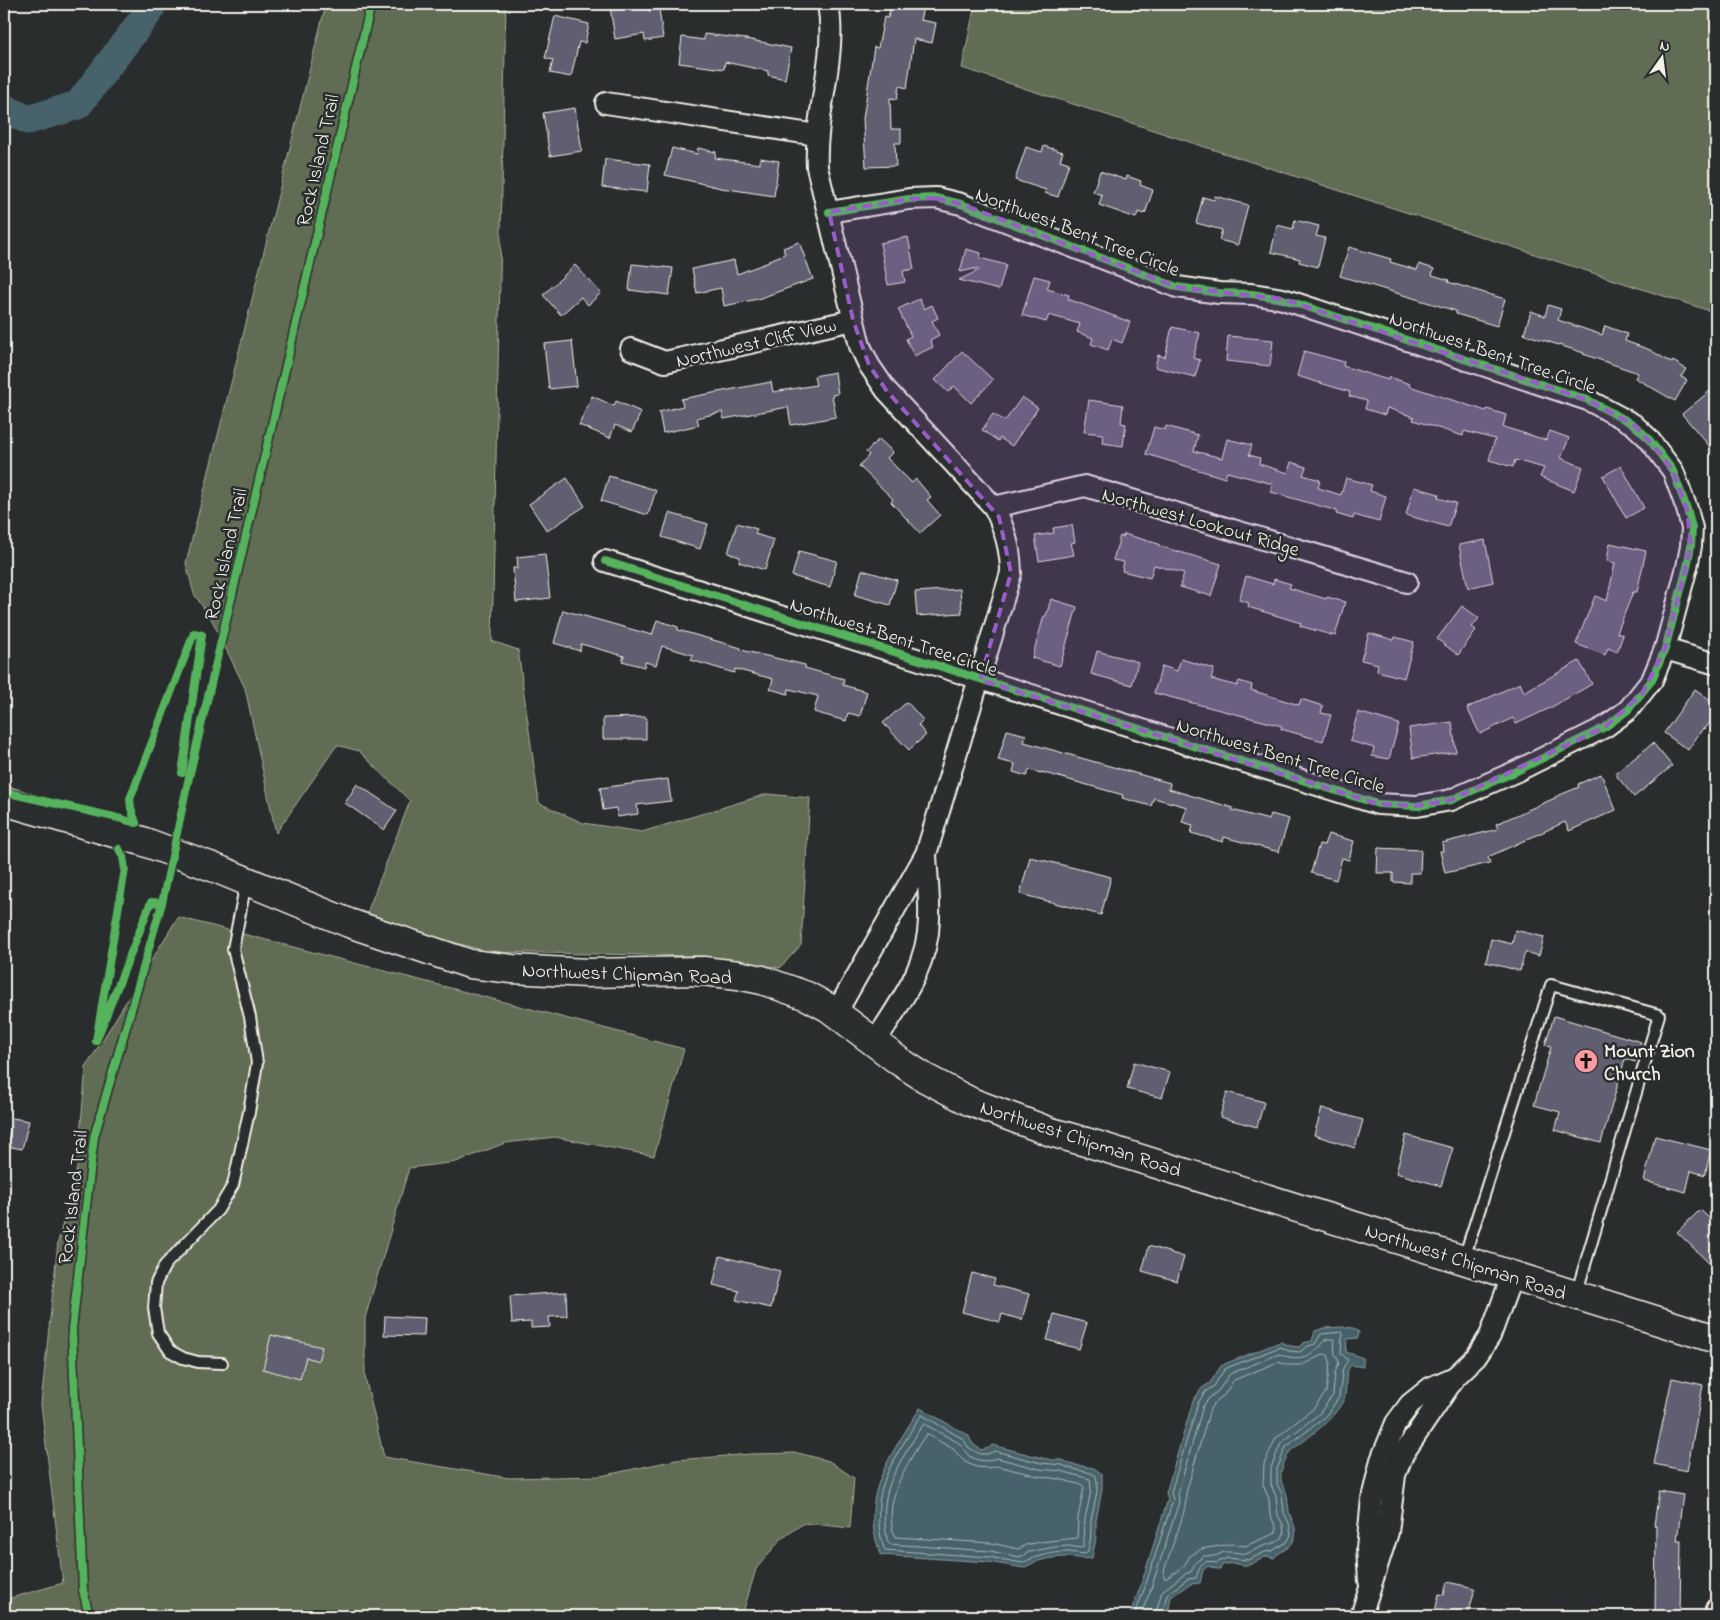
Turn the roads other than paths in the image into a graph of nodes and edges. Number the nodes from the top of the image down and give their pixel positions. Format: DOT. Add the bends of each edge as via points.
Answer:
graph roads {
  1 [pos="828,4"];
  2 [pos="606,103"];
  3 [pos="817,135"];
  4 [pos="829,212"];
  5 [pos="853,320"];
  6 [pos="631,349"];
  7 [pos="994,507"];
  8 [pos="605,561"];
  9 [pos="1407,582"];
  10 [pos="1665,649"];
  11 [pos="1716,664"];
  12 [pos="980,680"];
  13 [pos="4,802"];
  14 [pos="926,854"];
  15 [pos="246,882"];
  16 [pos="836,1013"];
  17 [pos="875,1042"];
  18 [pos="1463,1260"];
  19 [pos="1512,1276"];
  20 [pos="1576,1296"];
  21 [pos="1716,1339"];
  22 [pos="222,1364"];
  23 [pos="1716,1609"];
  24 [pos="1361,1616"];
  25 [pos="1715,1616"];
  1 -- 3 [label="street" via="828,51"];
  2 -- 3 [label="street"];
  3 -- 4 [label="street" via="817,167"];
  4 -- 5 [label="street"];
  4 -- 10 [label="street, Northwest Bent Tree Circle" via="909,199 936,198 961,204 1177,287 1283,299 1588,400 1613,412 1633,424 1661,454 1674,471 1688,509 1691,546"];
  5 -- 6 [label="street, Northwest Cliff View" via="665,362"];
  5 -- 7 [label="street" via="860,346 886,390"];
  7 -- 9 [label="street, Northwest Lookout Ridge" via="1085,486"];
  7 -- 12 [label="street" via="1011,558 1011,573"];
  8 -- 12 [label="street, Northwest Bent Tree Circle"];
  10 -- 11 [label="street"];
  10 -- 12 [label="street, Northwest Bent Tree Circle" via="1652,680 1642,694 1628,710 1605,727 1451,800 1417,806 1378,804"];
  12 -- 14 [label="street"];
  13 -- 15 [label="main road, Northwest Chipman Road" via="142,841"];
  14 -- 16 [label="street"];
  14 -- 17 [label="street" via="929,921 925,948 914,980"];
  15 -- 16 [label="main road, Northwest Chipman Road" via="349,923 470,964 578,973 703,971 738,975 808,996"];
  15 -- 22 [label="lane" via="233,949 250,1017 257,1063 246,1128 233,1185 218,1210 165,1266 156,1283 154,1308 158,1332 170,1351 198,1362"];
  16 -- 17 [label="main road, Northwest Chipman Road"];
  17 -- 18 [label="main road, Northwest Chipman Road" via="898,1062 925,1078 1006,1116"];
  18 -- 19 [label="main road, Northwest Chipman Road"];
  18 -- 20 [label="lane" via="1551,985 1658,1015"];
  19 -- 20 [label="main road, Northwest Chipman Road"];
  19 -- 24 [label="street" via="1490,1336 1476,1357 1455,1377 1430,1388 1410,1404 1396,1423 1381,1460 1372,1500 1367,1548 1370,1589"];
  20 -- 21 [label="main road, Northwest Chipman Road"];
  23 -- 25 [label="street"];
}
